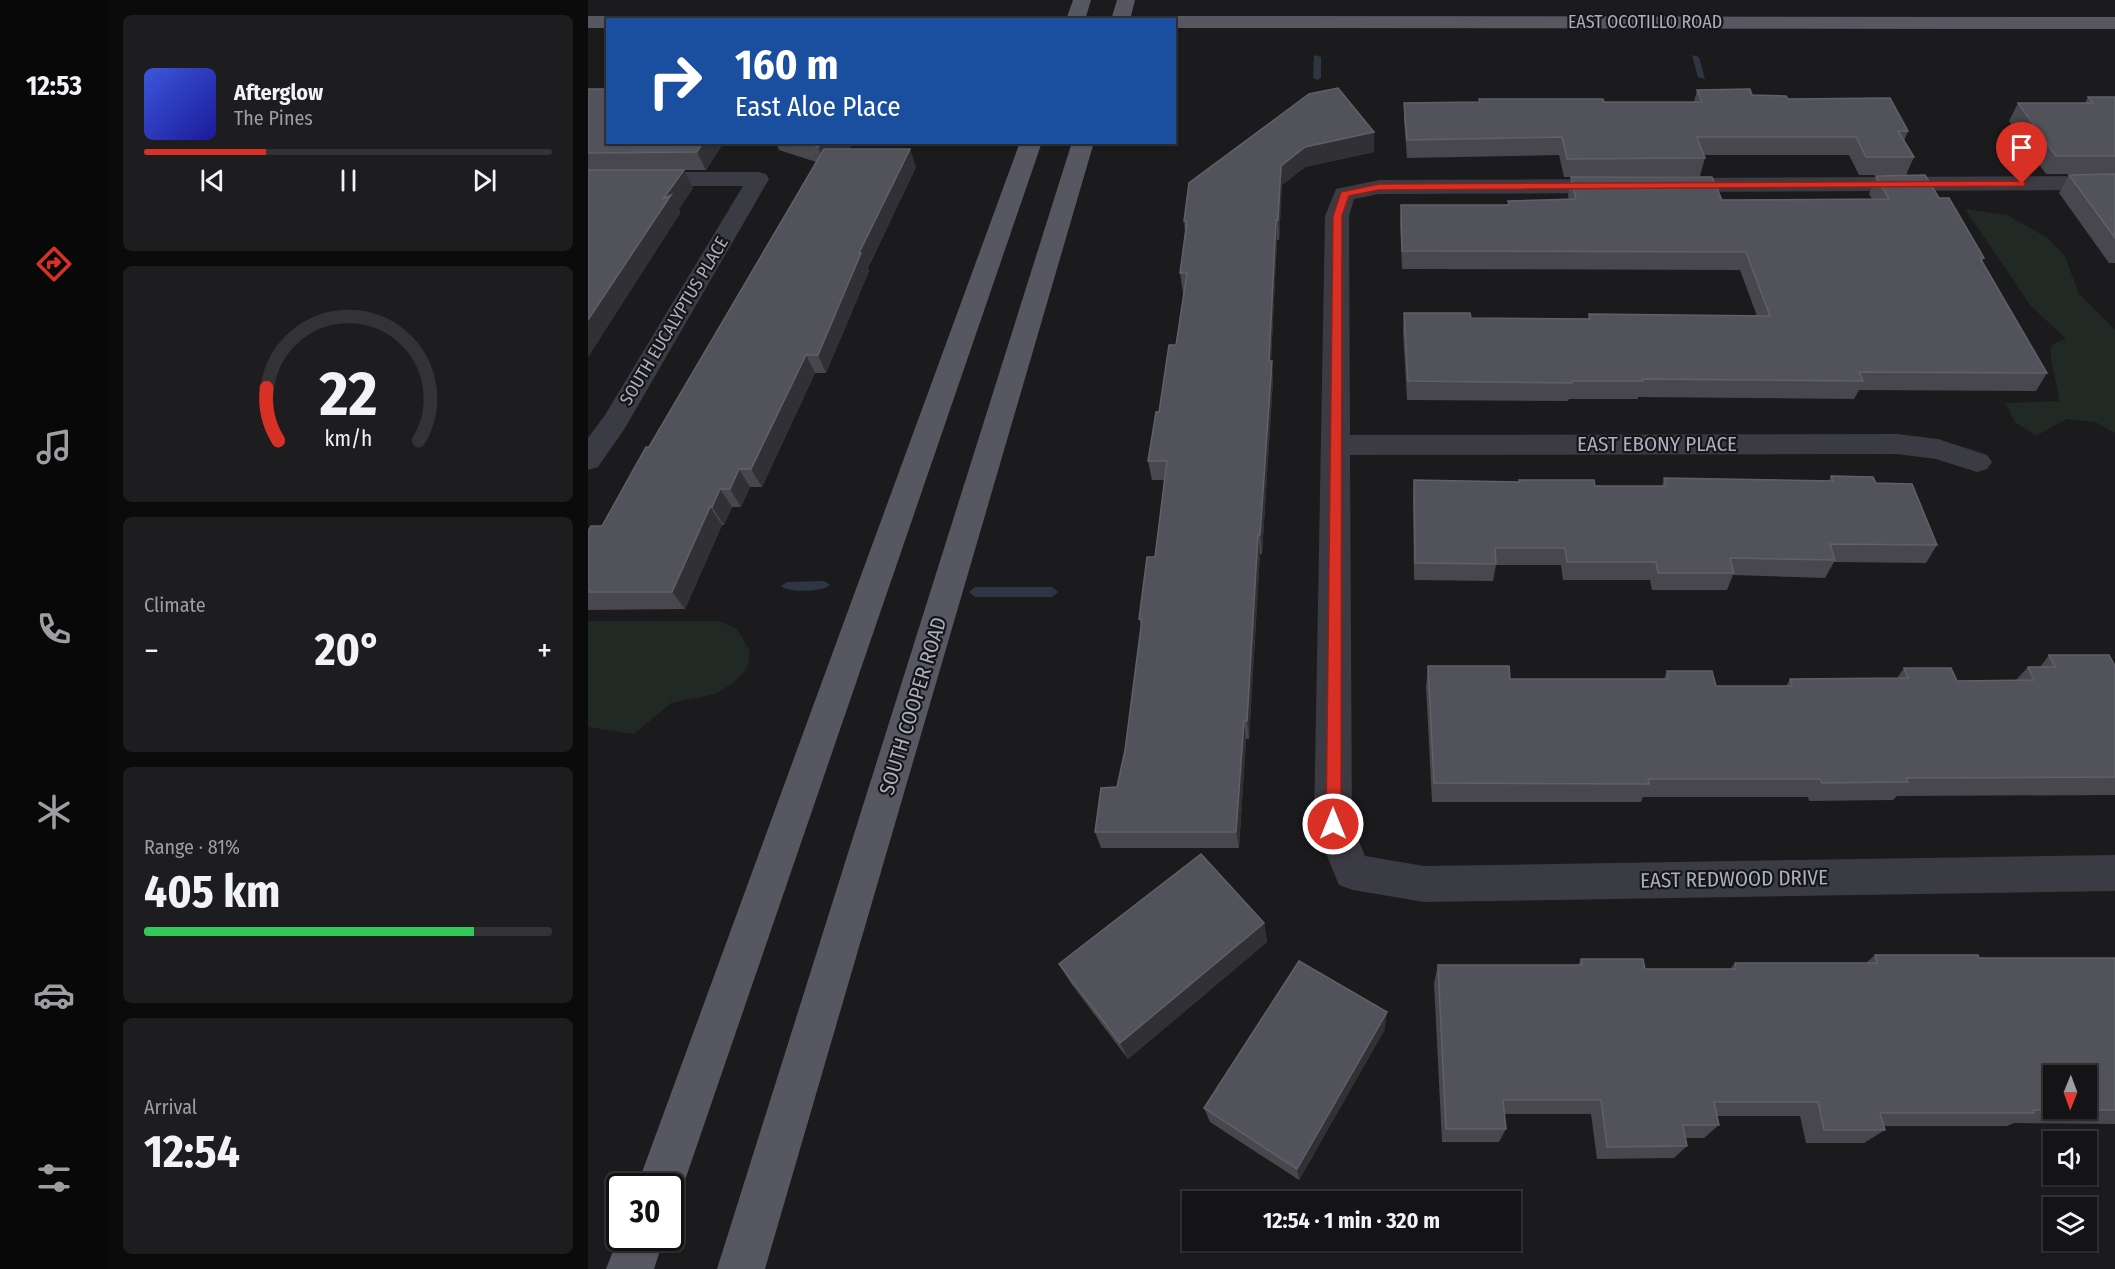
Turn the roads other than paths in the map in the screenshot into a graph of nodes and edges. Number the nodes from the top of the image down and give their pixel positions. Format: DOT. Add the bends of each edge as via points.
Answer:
graph roads {
  1 [pos="1082,0"];
  2 [pos="1126,0"];
  3 [pos="1076,18"];
  4 [pos="1121,18"];
  5 [pos="588,22"];
  6 [pos="606,22"];
  7 [pos="1176,22"];
  8 [pos="2115,23"];
  9 [pos="1030,144"];
  10 [pos="1082,144"];
  11 [pos="588,179"];
  12 [pos="2115,183"];
  13 [pos="601,421"];
  14 [pos="1335,445"];
  15 [pos="588,460"];
  16 [pos="1977,462"];
  17 [pos="2115,873"];
  18 [pos="665,1173"];
  19 [pos="637,1251"];
  20 [pos="630,1269"];
  21 [pos="741,1269"];
  1 -- 3 [label="main road"];
  2 -- 4 [label="main road"];
  5 -- 6 [label="main road"];
  7 -- 8 [label="main road, EAST OCOTILLO ROAD"];
  9 -- 18 [label="main road"];
  10 -- 21 [label="main road, SOUTH COOPER ROAD"];
  11 -- 13 [label="street, SOUTH EUCALYPTUS PLACE" via="758,179"];
  12 -- 14 [label="street" via="1379,187 1344,194 1337,216"];
  13 -- 15 [label="street, SOUTH EUCALYPTUS PLACE"];
  14 -- 16 [label="street, EAST EBONY PLACE" via="1897,444 1938,449"];
  14 -- 17 [label="street, EAST REDWOOD DRIVE" via="1333,824 1353,872 1424,884"];
  19 -- 20 [label="main road"];
}
